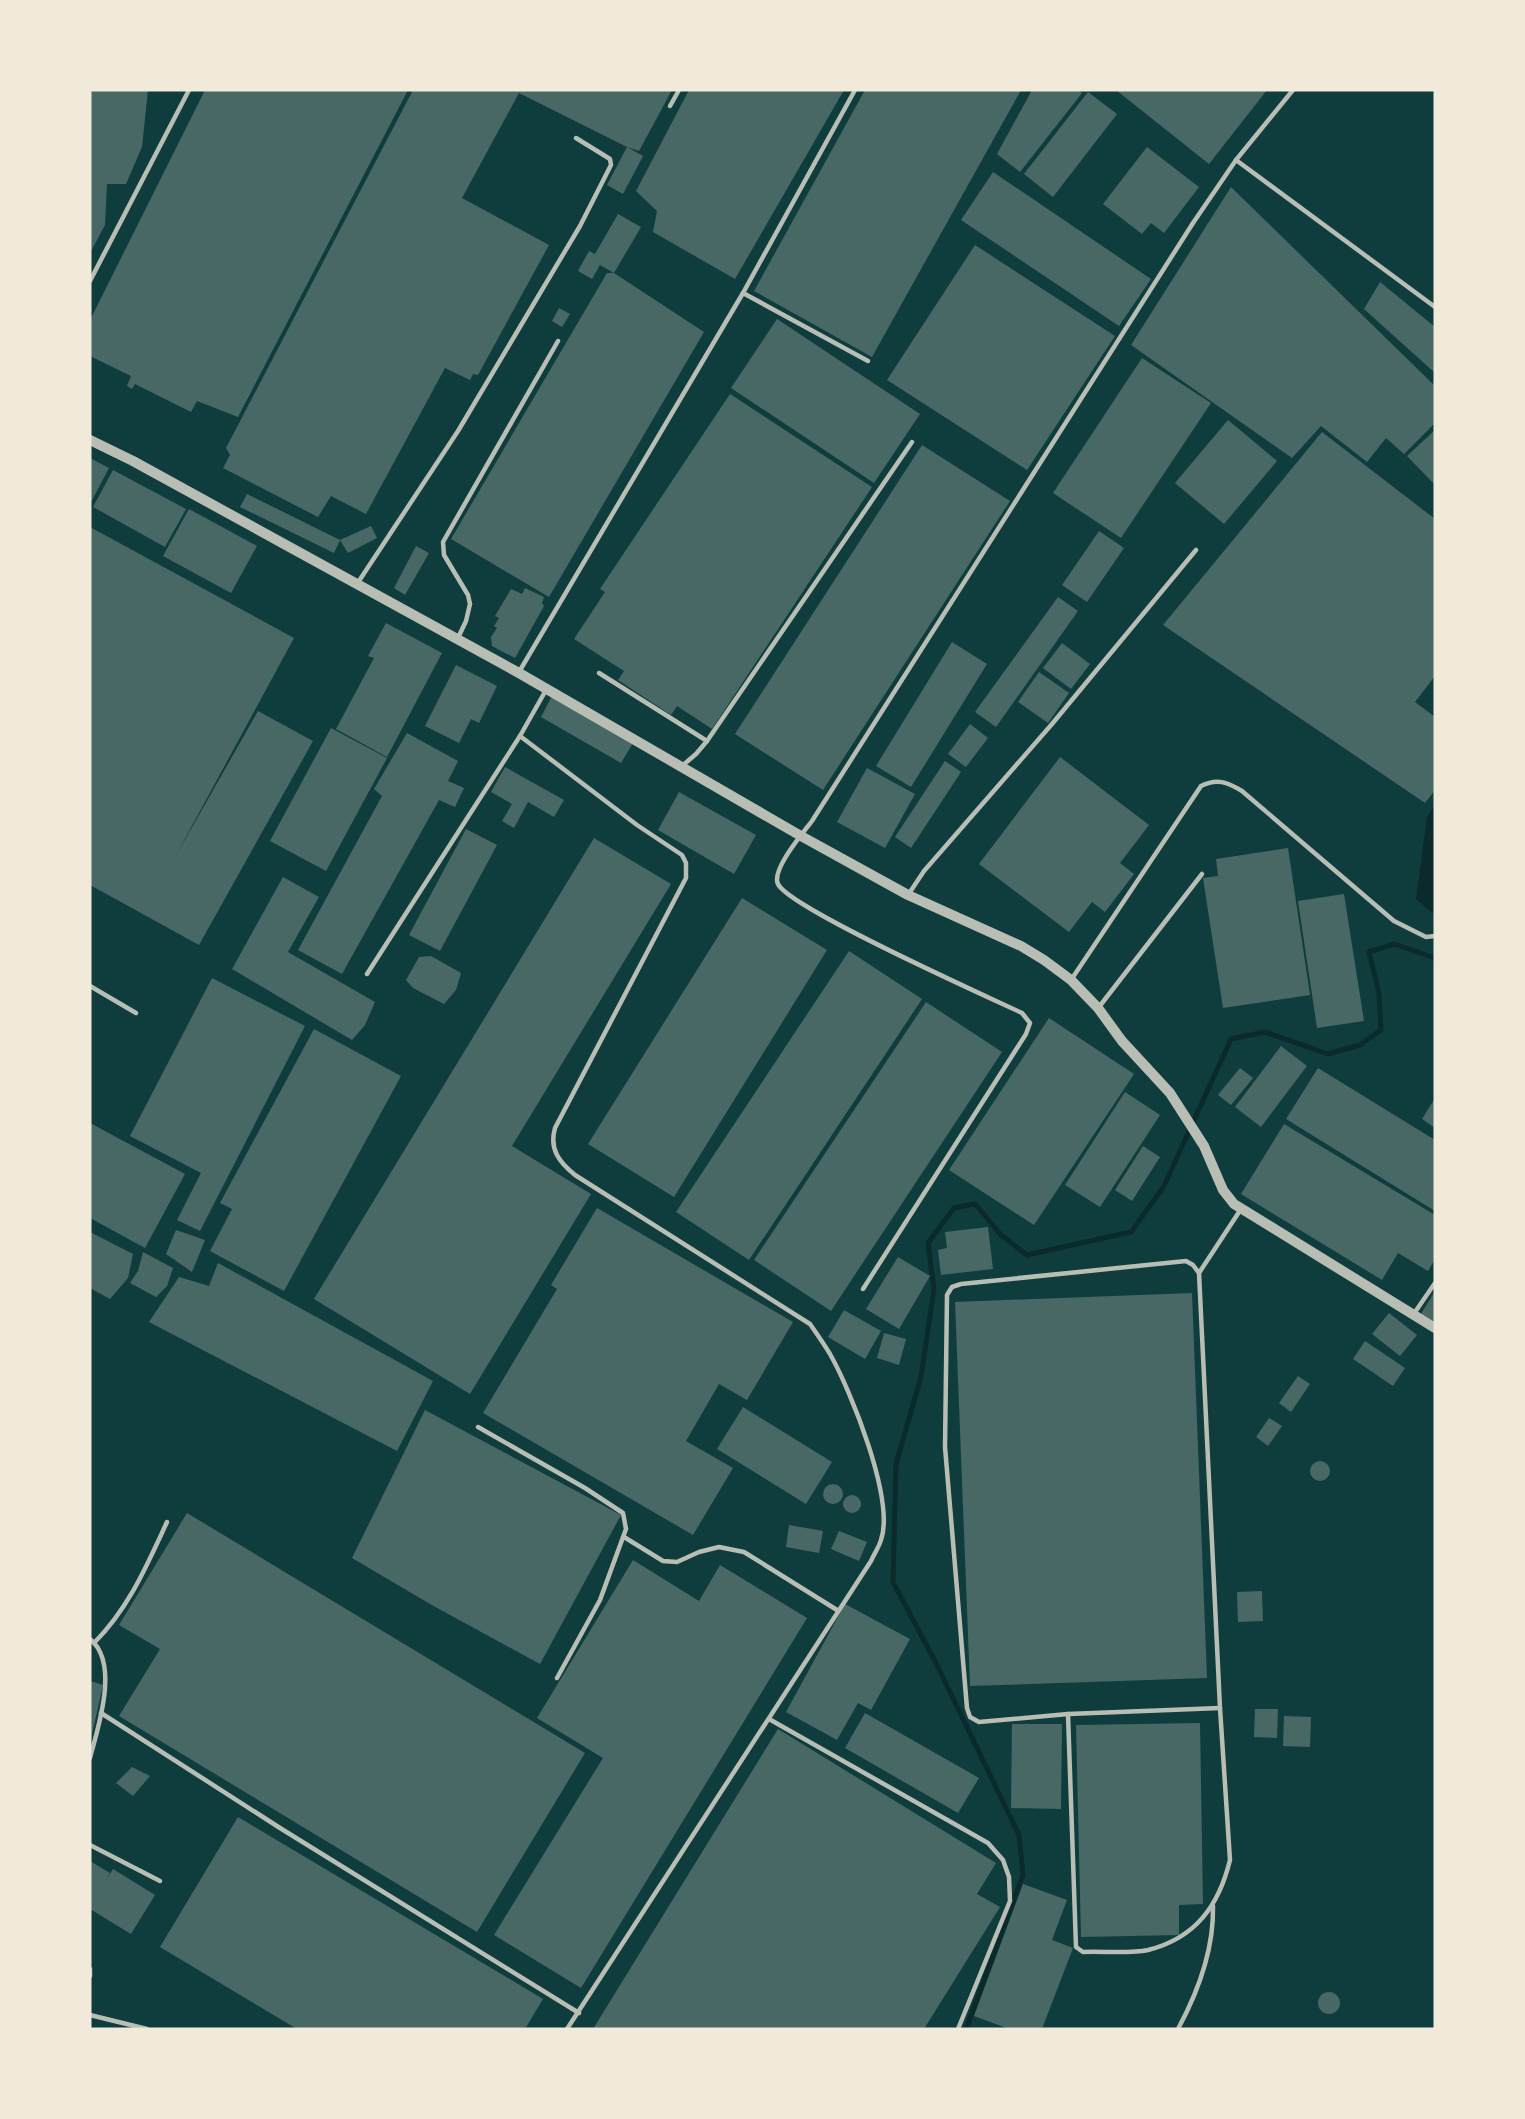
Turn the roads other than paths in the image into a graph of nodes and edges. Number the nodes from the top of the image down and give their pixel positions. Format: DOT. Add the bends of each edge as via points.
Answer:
graph roads {
  1 [pos="189,90"];
  2 [pos="679,90"];
  3 [pos="855,90"];
  4 [pos="1293,90"];
  5 [pos="670,106"];
  6 [pos="576,138"];
  7 [pos="1236,160"];
  8 [pos="90,281"];
  9 [pos="743,293"];
  10 [pos="1435,307"];
  11 [pos="558,341"];
  12 [pos="868,361"];
  13 [pos="90,440"];
  14 [pos="912,442"];
  15 [pos="1196,550"];
  16 [pos="356,585"];
  17 [pos="457,640"];
  18 [pos="519,673"];
  19 [pos="599,674"];
  20 [pos="546,690"];
  21 [pos="520,736"];
  22 [pos="707,741"];
  23 [pos="682,766"];
  24 [pos="801,836"];
  25 [pos="1202,874"];
  26 [pos="908,895"];
  27 [pos="1435,936"];
  28 [pos="367,974"];
  29 [pos="1071,980"];
  30 [pos="90,986"];
  31 [pos="1098,1008"];
  32 [pos="135,1013"];
  33 [pos="1241,1209"];
  34 [pos="1199,1273"];
  35 [pos="1435,1282"];
  36 [pos="863,1289"];
  37 [pos="1413,1315"];
  38 [pos="1435,1328"];
  39 [pos="478,1427"];
  40 [pos="167,1522"];
  41 [pos="624,1537"];
  42 [pos="837,1610"];
  43 [pos="92,1641"];
  44 [pos="557,1678"];
  45 [pos="1220,1708"];
  46 [pos="101,1713"];
  47 [pos="1068,1714"];
  48 [pos="769,1719"];
  49 [pos="90,1758"];
  50 [pos="90,1845"];
  51 [pos="159,1881"];
  52 [pos="1213,1906"];
  53 [pos="90,1969"];
  54 [pos="90,1976"];
  55 [pos="579,2013"];
  56 [pos="90,2015"];
  57 [pos="147,2029"];
  58 [pos="567,2029"];
  59 [pos="958,2029"];
  60 [pos="1178,2029"];
  1 -- 8 [label="lane"];
  2 -- 5 [label="lane"];
  3 -- 9 [label="lane"];
  4 -- 7 [label="lane"];
  6 -- 16 [label="lane" via="610,159 611,165 458,431"];
  7 -- 10 [label="lane"];
  7 -- 24 [label="lane"];
  9 -- 12 [label="lane"];
  9 -- 18 [label="lane"];
  11 -- 17 [label="lane" via="443,542 444,555 470,604"];
  13 -- 16 [label="street"];
  14 -- 22 [label="lane"];
  15 -- 26 [label="lane" via="924,871"];
  16 -- 17 [label="street"];
  17 -- 18 [label="street"];
  18 -- 20 [label="street"];
  19 -- 22 [label="lane"];
  20 -- 21 [label="lane"];
  20 -- 23 [label="street"];
  21 -- 28 [label="lane"];
  21 -- 42 [label="lane" via="682,855 686,863 686,878 552,1138 561,1164 575,1175 810,1324 831,1355 861,1425 884,1516 882,1539 871,1561"];
  22 -- 23 [label="lane"];
  23 -- 24 [label="street"];
  24 -- 26 [label="street"];
  24 -- 36 [label="lane" via="777,877 778,885 792,897 831,921 1022,1013 1030,1023"];
  25 -- 31 [label="lane"];
  26 -- 29 [label="street" via="1021,946"];
  27 -- 29 [label="lane" via="1426,937 1394,921 1242,791 1229,783 1211,782 1201,786"];
  29 -- 31 [label="street"];
  30 -- 32 [label="lane"];
  31 -- 33 [label="street" via="1122,1041 1170,1093 1204,1146 1223,1190"];
  33 -- 34 [label="lane"];
  33 -- 37 [label="street"];
  34 -- 45 [label="lane"];
  34 -- 47 [label="lane" via="1186,1261 961,1284 952,1287 947,1295 945,1447 968,1712 979,1722"];
  35 -- 37 [label="lane"];
  37 -- 38 [label="street"];
  39 -- 41 [label="lane" via="623,1513"];
  40 -- 43 [label="lane" via="136,1588 113,1625"];
  41 -- 42 [label="lane" via="663,1562 677,1562 719,1547 744,1552"];
  41 -- 44 [label="lane" via="600,1600"];
  42 -- 48 [label="lane"];
  43 -- 46 [label="lane" via="100,1649 106,1678"];
  45 -- 47 [label="lane"];
  45 -- 52 [label="lane" via="1230,1860"];
  46 -- 49 [label="lane"];
  46 -- 55 [label="lane"];
  47 -- 52 [label="lane" via="1076,1947 1083,1952 1147,1950 1177,1940 1195,1928"];
  48 -- 55 [label="lane"];
  48 -- 59 [label="lane" via="988,1843 1003,1860 1009,1877 1010,1901"];
  50 -- 51 [label="lane"];
  52 -- 60 [label="lane" via="1212,1939"];
  53 -- 54 [label="lane"];
  55 -- 58 [label="lane"];
  56 -- 57 [label="lane"];
}
